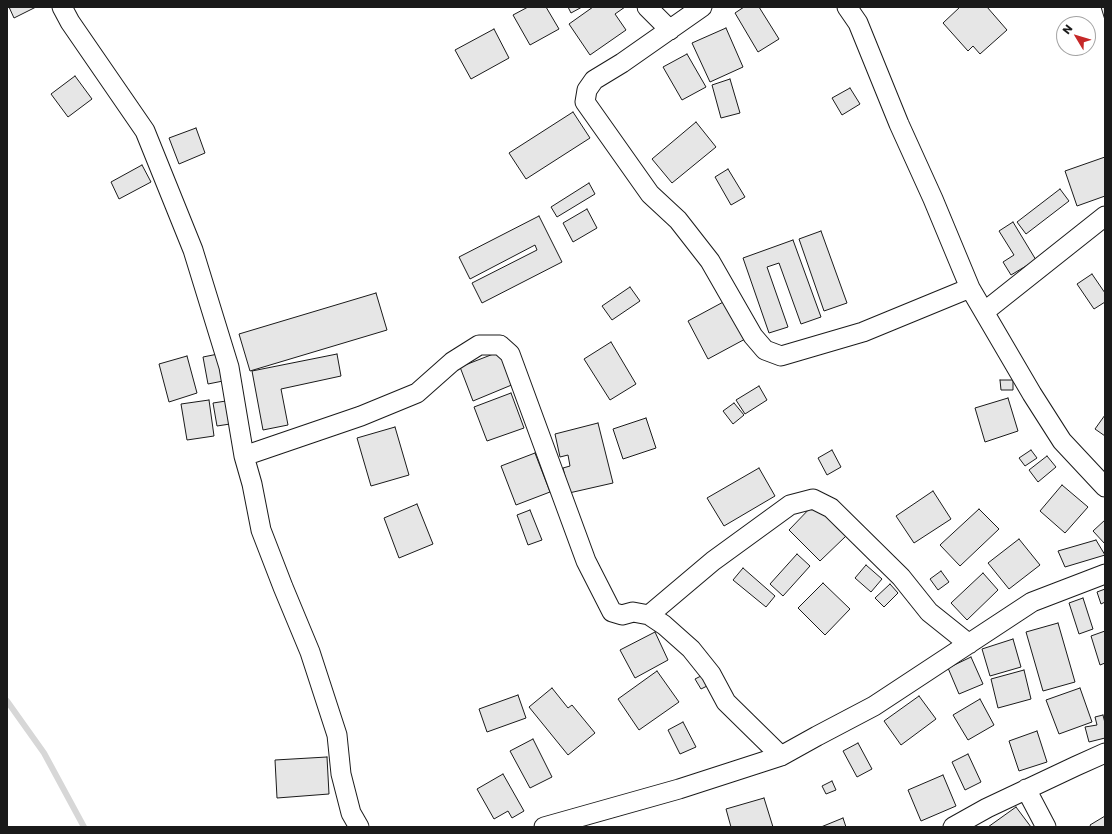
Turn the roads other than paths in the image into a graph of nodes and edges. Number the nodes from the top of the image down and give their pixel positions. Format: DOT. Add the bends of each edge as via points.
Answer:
graph roads {
  1 [pos="62,7"];
  2 [pos="646,7"];
  3 [pos="702,7"];
  4 [pos="847,7"];
  5 [pos="670,30"];
  6 [pos="1105,216"];
  7 [pos="970,288"];
  8 [pos="984,312"];
  9 [pos="244,456"];
  10 [pos="1104,485"];
  11 [pos="1105,574"];
  12 [pos="649,615"];
  13 [pos="969,644"];
  14 [pos="1105,753"];
  15 [pos="781,756"];
  16 [pos="1026,789"];
  17 [pos="359,827"];
  18 [pos="544,827"];
  19 [pos="953,827"];
  20 [pos="1046,827"];
  1 -- 9 [label="street" via="145,131 193,250 227,360"];
  2 -- 5 [label="street"];
  3 -- 5 [label="street"];
  4 -- 7 [label="street" via="858,23"];
  5 -- 7 [label="street" via="594,80 587,90 586,102 650,194 678,220 710,261 753,336 765,350 781,356 863,332"];
  6 -- 8 [label="street"];
  7 -- 8 [label="street"];
  8 -- 10 [label="street" via="1062,441"];
  9 -- 12 [label="street" via="361,416 417,393 452,362 479,345 500,345 510,354 578,540 602,594 612,612 622,615 632,612"];
  9 -- 17 [label="street" via="261,530 310,652 337,735 341,774 351,813"];
  11 -- 13 [label="street" via="1032,602"];
  12 -- 13 [label="street" via="713,562 790,505 813,499 831,508 901,577 930,612"];
  12 -- 15 [label="street" via="691,649 711,674 726,702"];
  13 -- 15 [label="street" via="874,706"];
  14 -- 16 [label="street"];
  15 -- 18 [label="street" via="679,789"];
  16 -- 19 [label="street"];
  16 -- 20 [label="street"];
}
